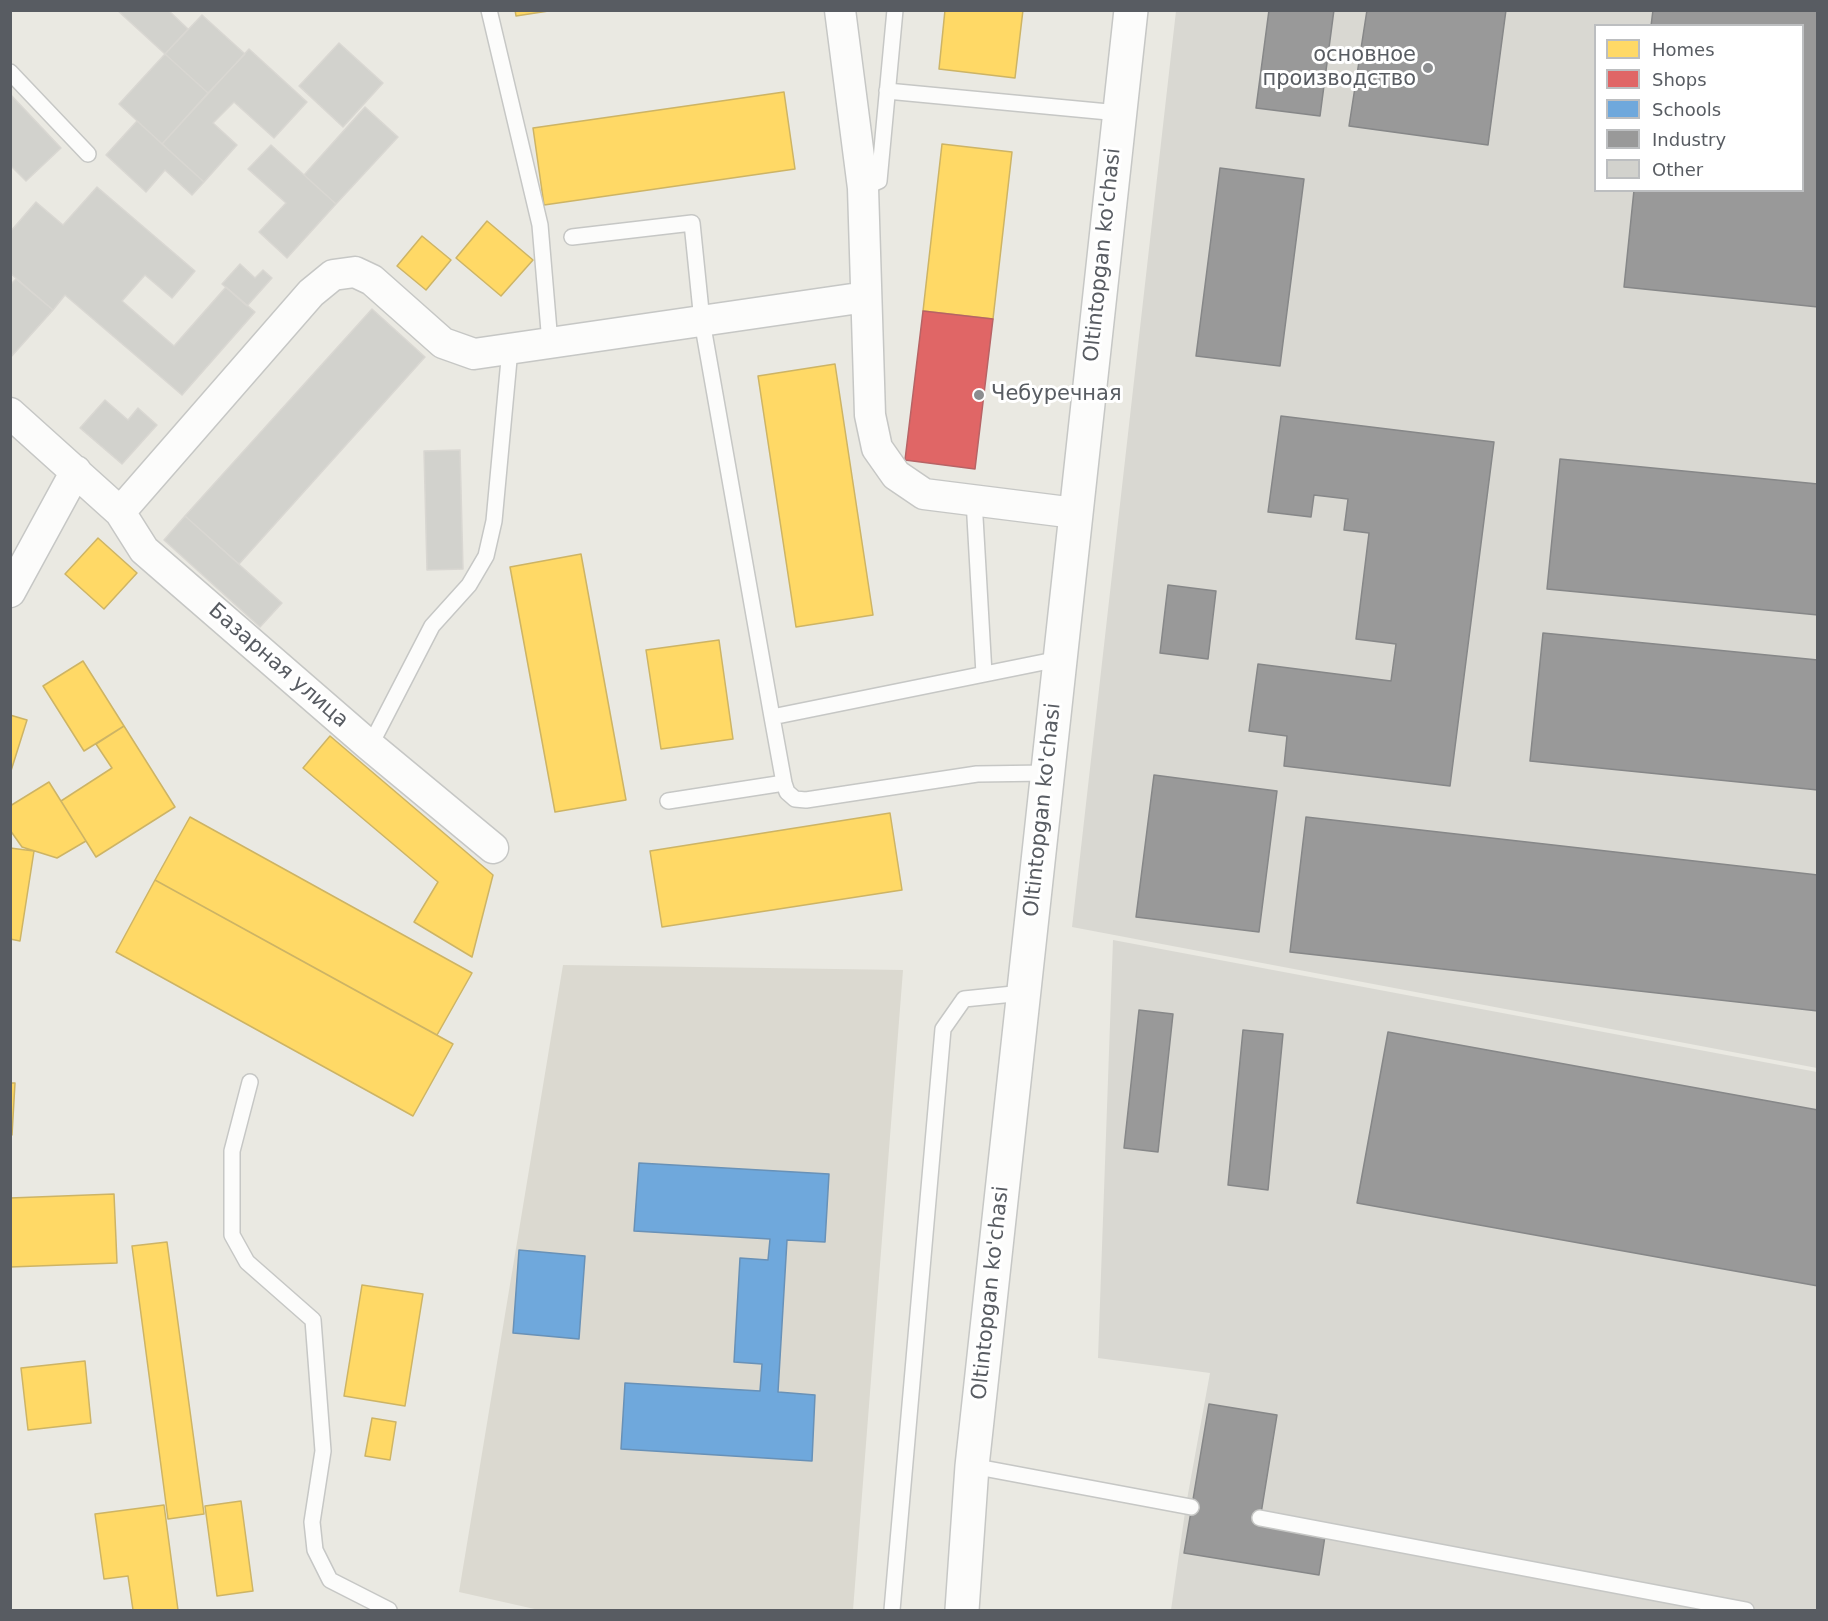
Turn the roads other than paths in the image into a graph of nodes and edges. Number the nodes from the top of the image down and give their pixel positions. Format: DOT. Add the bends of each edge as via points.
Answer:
graph roads {
  1 [pos="489,10"];
  2 [pos="840,10"];
  3 [pos="895,10"];
  4 [pos="1131,10"];
  5 [pos="10,72"];
  6 [pos="887,91"];
  7 [pos="1119,113"];
  8 [pos="88,154"];
  9 [pos="863,188"];
  10 [pos="572,237"];
  11 [pos="866,297"];
  12 [pos="702,321"];
  13 [pos="550,343"];
  14 [pos="510,349"];
  15 [pos="10,413"];
  16 [pos="75,471"];
  17 [pos="974,500"];
  18 [pos="120,512"];
  19 [pos="1075,513"];
  20 [pos="10,592"];
  21 [pos="1059,659"];
  22 [pos="984,674"];
  23 [pos="772,717"];
  24 [pos="370,746"];
  25 [pos="1047,773"];
  26 [pos="784,783"];
  27 [pos="668,801"];
  28 [pos="493,848"];
  29 [pos="1023,993"];
  30 [pos="249,1082"];
  31 [pos="972,1466"];
  32 [pos="1191,1507"];
  33 [pos="1260,1518"];
  34 [pos="389,1611"];
  35 [pos="891,1611"];
  36 [pos="962,1611"];
  37 [pos="1746,1611"];
  1 -- 13 [label="lane" via="540,225"];
  2 -- 9 [label="street"];
  3 -- 6 [label="lane"];
  4 -- 7 [label="street, Oltintopgan ko'chasi"];
  5 -- 8 [label="lane"];
  6 -- 7 [label="lane"];
  6 -- 9 [label="lane" via="879,181"];
  7 -- 19 [label="street, Oltintopgan ko'chasi"];
  9 -- 11 [label="street"];
  10 -- 12 [label="lane" via="692,223"];
  11 -- 12 [label="street"];
  11 -- 17 [label="street" via="870,415 877,448 896,475 924,494"];
  12 -- 13 [label="street"];
  12 -- 23 [label="lane"];
  13 -- 14 [label="street"];
  14 -- 18 [label="street" via="474,354 443,343 372,280 355,272 333,275 311,293"];
  14 -- 24 [label="lane" via="494,521 486,556 469,585 432,626"];
  15 -- 16 [label="street, Базарная улица"];
  16 -- 18 [label="street, Базарная улица"];
  16 -- 20 [label="street"];
  17 -- 19 [label="street"];
  17 -- 22 [label="lane"];
  18 -- 24 [label="street, Базарная улица" via="144,550"];
  19 -- 21 [label="street, Oltintopgan ko'chasi"];
  21 -- 22 [label="lane"];
  21 -- 25 [label="street, Oltintopgan ko'chasi"];
  22 -- 23 [label="lane"];
  23 -- 26 [label="lane"];
  24 -- 28 [label="street, Базарная улица"];
  25 -- 26 [label="lane" via="977,774 806,800 795,799"];
  25 -- 29 [label="street, Oltintopgan ko'chasi"];
  26 -- 27 [label="lane"];
  29 -- 31 [label="street, Oltintopgan ko'chasi"];
  29 -- 35 [label="lane" via="964,999 943,1029"];
  30 -- 34 [label="lane" via="232,1151 232,1235 247,1262 313,1320 323,1451 312,1522 315,1550 330,1580"];
  31 -- 32 [label="lane"];
  31 -- 36 [label="street, Oltintopgan ko'chasi"];
  33 -- 37 [label="lane"];
}
